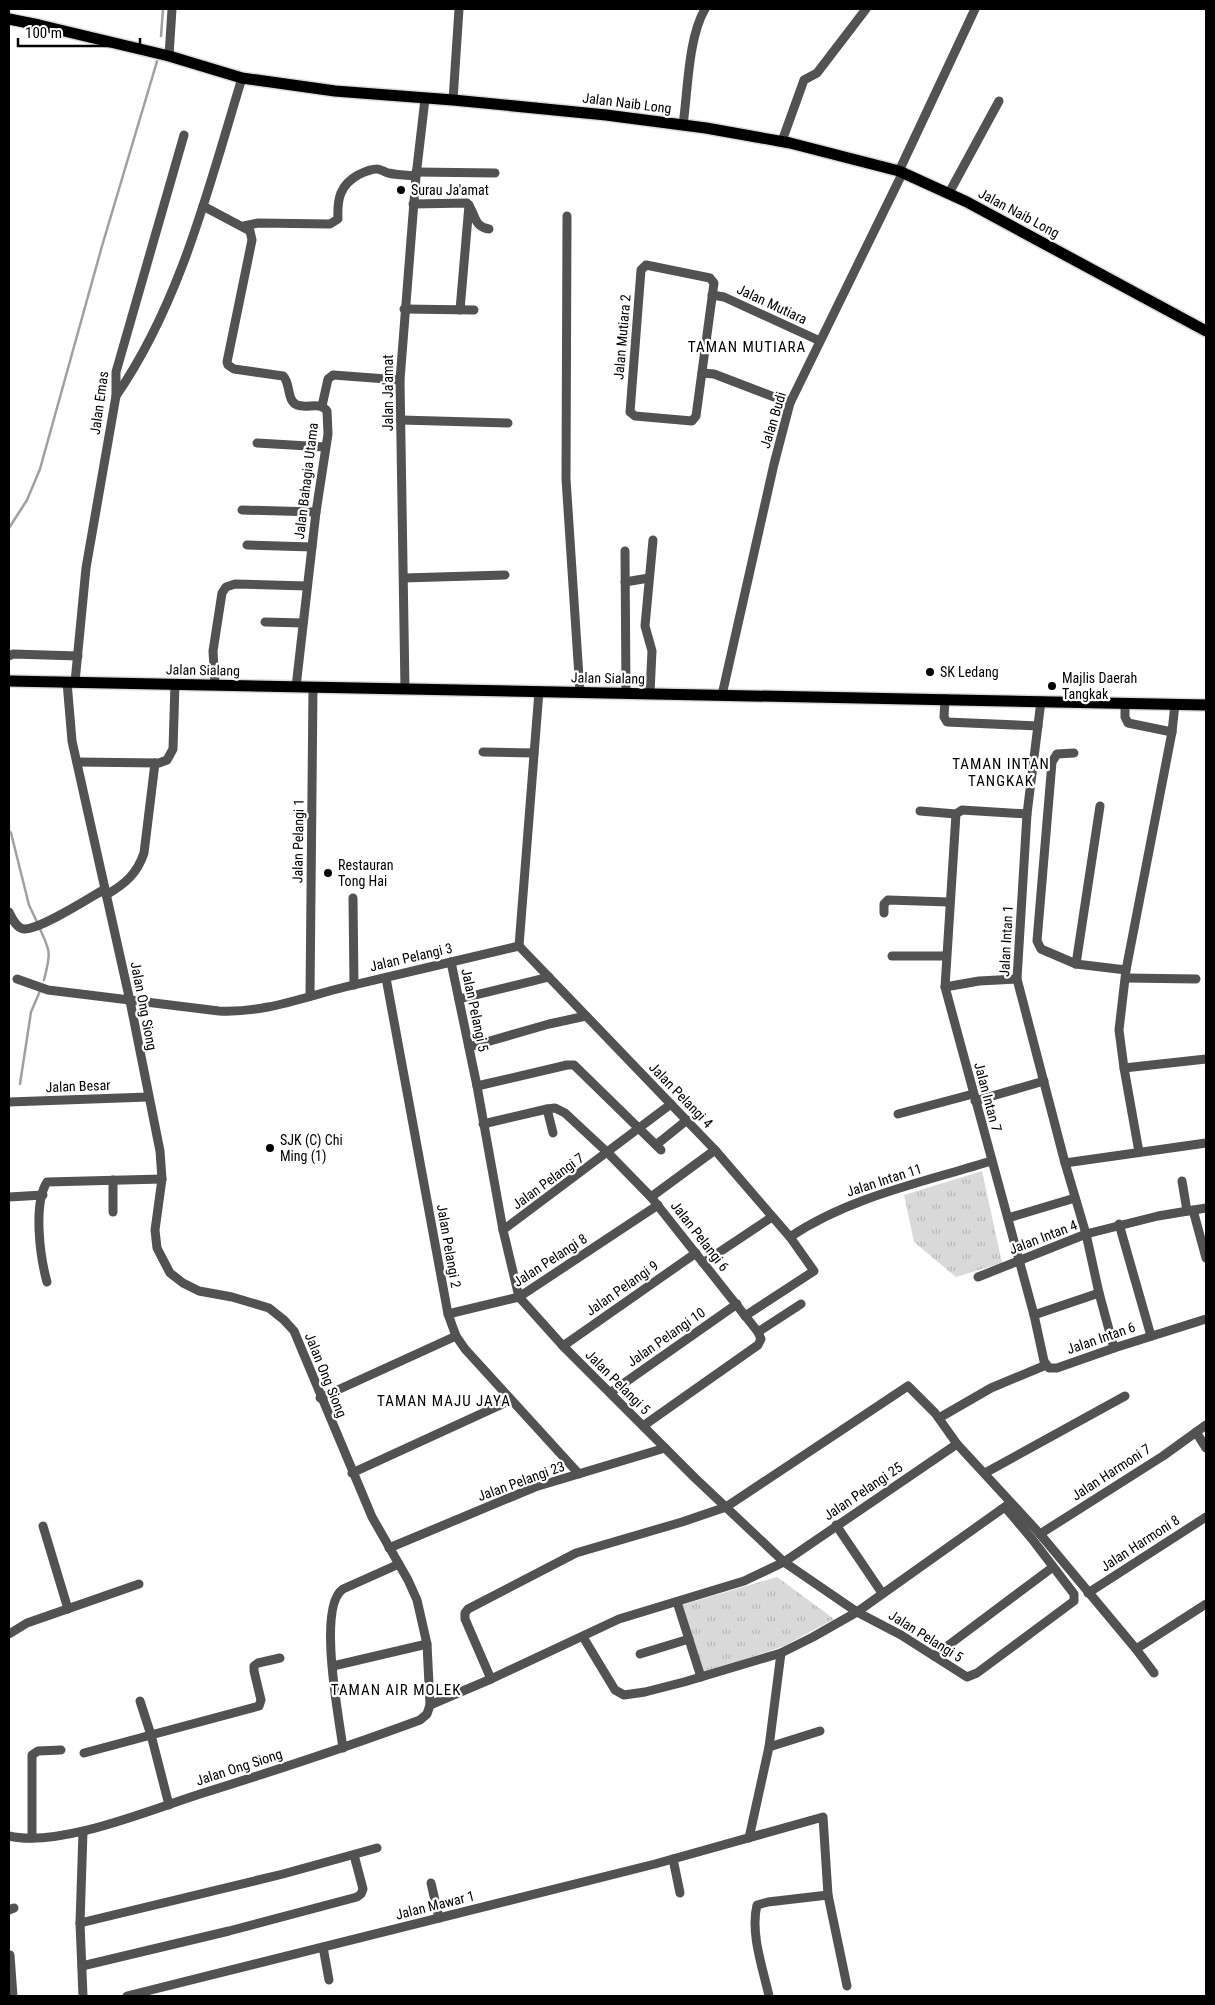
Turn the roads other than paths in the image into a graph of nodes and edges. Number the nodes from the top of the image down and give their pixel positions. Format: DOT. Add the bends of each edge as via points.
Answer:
graph roads {
  1 [pos="172,9"];
  2 [pos="459,9"];
  3 [pos="705,9"];
  4 [pos="866,9"];
  5 [pos="975,9"];
  6 [pos="9,19"];
  7 [pos="169,56"];
  8 [pos="242,78"];
  9 [pos="424,98"];
  10 [pos="453,100"];
  11 [pos="999,101"];
  12 [pos="683,125"];
  13 [pos="184,135"];
  14 [pos="782,141"];
  15 [pos="901,172"];
  16 [pos="495,173"];
  17 [pos="416,174"];
  18 [pos="949,193"];
  19 [pos="413,204"];
  20 [pos="469,205"];
  21 [pos="203,206"];
  22 [pos="567,216"];
  23 [pos="244,226"];
  24 [pos="489,229"];
  25 [pos="712,295"];
  26 [pos="404,309"];
  27 [pos="460,310"];
  28 [pos="474,310"];
  29 [pos="1206,331"];
  30 [pos="820,341"];
  31 [pos="702,372"];
  32 [pos="400,380"];
  33 [pos="116,396"];
  34 [pos="790,403"];
  35 [pos="322,406"];
  36 [pos="401,420"];
  37 [pos="508,422"];
  38 [pos="257,443"];
  39 [pos="325,447"];
  40 [pos="242,510"];
  41 [pos="316,512"];
  42 [pos="653,540"];
  43 [pos="247,545"];
  44 [pos="312,547"];
  45 [pos="625,551"];
  46 [pos="505,574"];
  47 [pos="404,578"];
  48 [pos="649,578"];
  49 [pos="625,582"];
  50 [pos="307,586"];
  51 [pos="265,622"];
  52 [pos="303,623"];
  53 [pos="9,656"];
  54 [pos="78,656"];
  55 [pos="9,681"];
  56 [pos="71,682"];
  57 [pos="175,684"];
  58 [pos="215,685"];
  59 [pos="296,686"];
  60 [pos="314,687"];
  61 [pos="406,689"];
  62 [pos="539,691"];
  63 [pos="580,692"];
  64 [pos="626,693"];
  65 [pos="650,694"];
  66 [pos="722,695"];
  67 [pos="945,699"];
  68 [pos="1041,701"];
  69 [pos="1125,703"];
  70 [pos="1175,704"];
  71 [pos="1206,705"];
  72 [pos="1038,726"];
  73 [pos="1172,732"];
  74 [pos="483,752"];
  75 [pos="534,753"];
  76 [pos="1074,753"];
  77 [pos="77,762"];
  78 [pos="155,763"];
  79 [pos="1100,806"];
  80 [pos="920,811"];
  81 [pos="1028,814"];
  82 [pos="956,815"];
  83 [pos="106,892"];
  84 [pos="353,898"];
  85 [pos="949,902"];
  86 [pos="9,912"];
  87 [pos="884,914"];
  88 [pos="519,946"];
  89 [pos="892,956"];
  90 [pos="946,956"];
  91 [pos="451,962"];
  92 [pos="1076,964"];
  93 [pos="1126,974"];
  94 [pos="549,977"];
  95 [pos="386,978"];
  96 [pos="17,979"];
  97 [pos="1017,979"];
  98 [pos="1196,979"];
  99 [pos="354,985"];
  100 [pos="944,987"];
  101 [pos="310,996"];
  102 [pos="459,999"];
  103 [pos="130,1001"];
  104 [pos="586,1016"];
  105 [pos="469,1047"];
  106 [pos="1206,1059"];
  107 [pos="1124,1068"];
  108 [pos="1044,1081"];
  109 [pos="477,1086"];
  110 [pos="148,1097"];
  111 [pos="974,1097"];
  112 [pos="9,1102"];
  113 [pos="671,1104"];
  114 [pos="546,1109"];
  115 [pos="898,1114"];
  116 [pos="687,1120"];
  117 [pos="483,1124"];
  118 [pos="639,1129"];
  119 [pos="553,1133"];
  120 [pos="1206,1143"];
  121 [pos="715,1150"];
  122 [pos="1139,1152"];
  123 [pos="608,1153"];
  124 [pos="991,1161"];
  125 [pos="1065,1163"];
  126 [pos="162,1179"];
  127 [pos="113,1180"];
  128 [pos="1182,1181"];
  129 [pos="43,1196"];
  130 [pos="9,1197"];
  131 [pos="651,1197"];
  132 [pos="1075,1198"];
  133 [pos="658,1206"];
  134 [pos="1206,1208"];
  135 [pos="1190,1210"];
  136 [pos="113,1212"];
  137 [pos="772,1217"];
  138 [pos="1008,1218"];
  139 [pos="1119,1224"];
  140 [pos="503,1230"];
  141 [pos="1086,1234"];
  142 [pos="790,1237"];
  143 [pos="696,1253"];
  144 [pos="1206,1258"];
  145 [pos="1019,1260"];
  146 [pos="703,1263"];
  147 [pos="978,1277"];
  148 [pos="47,1282"];
  149 [pos="1099,1293"];
  150 [pos="519,1298"];
  151 [pos="737,1304"];
  152 [pos="801,1304"];
  153 [pos="448,1314"];
  154 [pos="1034,1315"];
  155 [pos="745,1316"];
  156 [pos="1206,1319"];
  157 [pos="758,1332"];
  158 [pos="456,1336"];
  159 [pos="1152,1336"];
  160 [pos="564,1346"];
  161 [pos="1114,1348"];
  162 [pos="1046,1365"];
  163 [pos="610,1393"];
  164 [pos="1125,1396"];
  165 [pos="320,1398"];
  166 [pos="511,1400"];
  167 [pos="939,1418"];
  168 [pos="1206,1425"];
  169 [pos="643,1426"];
  170 [pos="1196,1432"];
  171 [pos="957,1444"];
  172 [pos="665,1448"];
  173 [pos="1206,1448"];
  174 [pos="352,1473"];
  175 [pos="984,1473"];
  176 [pos="580,1474"];
  177 [pos="1009,1505"];
  178 [pos="726,1507"];
  179 [pos="1206,1517"];
  180 [pos="836,1525"];
  181 [pos="43,1526"];
  182 [pos="1040,1534"];
  183 [pos="389,1548"];
  184 [pos="784,1562"];
  185 [pos="399,1564"];
  186 [pos="1053,1567"];
  187 [pos="139,1584"];
  188 [pos="882,1593"];
  189 [pos="1088,1593"];
  190 [pos="677,1602"];
  191 [pos="1206,1604"];
  192 [pos="68,1609"];
  193 [pos="857,1612"];
  194 [pos="9,1634"];
  195 [pos="583,1637"];
  196 [pos="689,1639"];
  197 [pos="427,1644"];
  198 [pos="1136,1649"];
  199 [pos="781,1653"];
  200 [pos="640,1654"];
  201 [pos="934,1656"];
  202 [pos="280,1658"];
  203 [pos="333,1666"];
  204 [pos="1154,1673"];
  205 [pos="701,1677"];
  206 [pos="491,1679"];
  207 [pos="140,1701"];
  208 [pos="430,1705"];
  209 [pos="820,1731"];
  210 [pos="151,1735"];
  211 [pos="769,1747"];
  212 [pos="343,1748"];
  213 [pos="61,1750"];
  214 [pos="84,1753"];
  215 [pos="169,1804"];
  216 [pos="83,1832"];
  217 [pos="9,1836"];
  218 [pos="32,1838"];
  219 [pos="750,1838"];
  220 [pos="377,1848"];
  221 [pos="354,1854"];
  222 [pos="673,1859"];
  223 [pos="432,1883"];
  224 [pos="680,1893"];
  225 [pos="828,1895"];
  226 [pos="439,1918"];
  227 [pos="80,1923"];
  228 [pos="323,1947"];
  229 [pos="10,1955"];
  230 [pos="82,1966"];
  231 [pos="329,1980"];
  232 [pos="847,1986"];
  233 [pos="13,1996"];
  234 [pos="83,1996"];
  235 [pos="127,1996"];
  236 [pos="769,1996"];
  1 -- 7 [label="street"];
  2 -- 10 [label="street"];
  3 -- 12 [label="street" via="694,34"];
  4 -- 14 [label="street" via="817,73 804,80"];
  5 -- 15 [label="street, Jalan Budi"];
  6 -- 7 [label="main road, Jalan Naib Long"];
  7 -- 8 [label="main road, Jalan Naib Long"];
  8 -- 9 [label="main road, Jalan Naib Long" via="336,91"];
  8 -- 21 [label="street"];
  9 -- 10 [label="main road, Jalan Naib Long"];
  9 -- 17 [label="street, Jalan Ja'amat"];
  10 -- 12 [label="main road, Jalan Naib Long"];
  11 -- 18 [label="street"];
  12 -- 14 [label="main road, Jalan Naib Long"];
  13 -- 33 [label="street, Jalan Emas" via="116,372"];
  14 -- 15 [label="main road, Jalan Naib Long"];
  15 -- 18 [label="main road, Jalan Naib Long"];
  15 -- 30 [label="street, Jalan Budi"];
  16 -- 17 [label="street"];
  17 -- 19 [label="street, Jalan Ja'amat"];
  17 -- 23 [label="street" via="370,169 349,180 339,196 338,219 330,224 258,222"];
  18 -- 29 [label="main road, Jalan Naib Long"];
  19 -- 20 [label="street"];
  19 -- 26 [label="street, Jalan Ja'amat"];
  20 -- 24 [label="street" via="475,222"];
  20 -- 27 [label="street"];
  21 -- 23 [label="street"];
  21 -- 33 [label="street" via="172,293"];
  22 -- 63 [label="street" via="566,479"];
  23 -- 35 [label="street, Jalan Bahagia Utama" via="250,231 252,240 228,366 283,376 294,403 298,406"];
  25 -- 30 [label="street, Jalan Mutiara" via="724,297"];
  25 -- 31 [label="street"];
  25 -- 31 [label="street, Jalan Mutiara 2" via="712,279 643,266 630,412 635,416 694,420"];
  26 -- 27 [label="street"];
  26 -- 32 [label="street, Jalan Ja'amat"];
  27 -- 28 [label="street"];
  30 -- 34 [label="street, Jalan Budi"];
  31 -- 34 [label="street"];
  32 -- 35 [label="street" via="333,375 328,379"];
  32 -- 36 [label="street, Jalan Ja'amat"];
  33 -- 54 [label="street, Jalan Emas" via="86,568"];
  34 -- 66 [label="street, Jalan Budi"];
  35 -- 39 [label="street, Jalan Bahagia Utama" via="328,411"];
  36 -- 37 [label="street"];
  36 -- 47 [label="street, Jalan Ja'amat"];
  38 -- 39 [label="street"];
  39 -- 41 [label="street, Jalan Bahagia Utama"];
  40 -- 41 [label="street"];
  41 -- 44 [label="street, Jalan Bahagia Utama"];
  42 -- 48 [label="street"];
  43 -- 44 [label="street"];
  44 -- 50 [label="street, Jalan Bahagia Utama"];
  45 -- 49 [label="street"];
  46 -- 47 [label="street"];
  47 -- 61 [label="street, Jalan Ja'amat"];
  48 -- 49 [label="street"];
  48 -- 65 [label="street" via="645,626 652,651"];
  49 -- 64 [label="street"];
  50 -- 52 [label="street, Jalan Bahagia Utama"];
  50 -- 58 [label="street" via="232,584 226,587 222,593 213,651"];
  51 -- 52 [label="street"];
  52 -- 59 [label="street, Jalan Bahagia Utama"];
  53 -- 54 [label="street"];
  54 -- 56 [label="street, Jalan Emas"];
  55 -- 56 [label="main road, Jalan Sialang"];
  56 -- 57 [label="main road, Jalan Sialang"];
  56 -- 77 [label="street, Jalan Ong Siong" via="72,741"];
  57 -- 58 [label="main road, Jalan Sialang"];
  57 -- 78 [label="street" via="172,753 167,760"];
  58 -- 59 [label="main road, Jalan Sialang"];
  59 -- 60 [label="main road, Jalan Sialang"];
  60 -- 61 [label="main road, Jalan Sialang"];
  60 -- 101 [label="street, Jalan Pelangi 1"];
  61 -- 62 [label="main road, Jalan Sialang"];
  62 -- 63 [label="main road, Jalan Sialang"];
  62 -- 75 [label="street"];
  63 -- 64 [label="main road, Jalan Sialang"];
  64 -- 65 [label="main road, Jalan Sialang"];
  65 -- 66 [label="main road, Jalan Sialang"];
  66 -- 67 [label="main road, Jalan Sialang"];
  67 -- 68 [label="main road, Jalan Sialang"];
  67 -- 72 [label="street" via="944,717 948,722"];
  68 -- 69 [label="main road, Jalan Sialang"];
  68 -- 72 [label="street, Jalan Intan 1"];
  69 -- 70 [label="main road, Jalan Sialang"];
  69 -- 73 [label="street" via="1128,723"];
  70 -- 71 [label="main road, Jalan Sialang"];
  70 -- 73 [label="street"];
  72 -- 81 [label="street, Jalan Intan 1"];
  73 -- 93 [label="street"];
  74 -- 75 [label="street"];
  75 -- 88 [label="street"];
  76 -- 92 [label="street" via="1057,754 1052,762 1037,941 1041,949"];
  77 -- 78 [label="street"];
  77 -- 83 [label="street, Jalan Ong Siong"];
  78 -- 83 [label="street" via="140,865 124,885"];
  79 -- 92 [label="street"];
  80 -- 82 [label="street"];
  81 -- 82 [label="street" via="962,810"];
  81 -- 97 [label="street, Jalan Intan 1"];
  82 -- 85 [label="street, Jalan Intan 7"];
  83 -- 86 [label="street" via="24,929 18,926"];
  83 -- 103 [label="street, Jalan Ong Siong"];
  84 -- 99 [label="street"];
  85 -- 87 [label="street" via="888,900 884,904"];
  85 -- 90 [label="street, Jalan Intan 7"];
  88 -- 91 [label="street, Jalan Pelangi 3"];
  88 -- 94 [label="street, Jalan Pelangi 4"];
  89 -- 90 [label="street"];
  90 -- 100 [label="street, Jalan Intan 7"];
  91 -- 95 [label="street, Jalan Pelangi 3"];
  91 -- 102 [label="street, Jalan Pelangi 5"];
  92 -- 93 [label="street"];
  93 -- 98 [label="street"];
  93 -- 107 [label="street" via="1119,1030"];
  94 -- 102 [label="street"];
  94 -- 104 [label="street, Jalan Pelangi 4"];
  95 -- 99 [label="street, Jalan Pelangi 3"];
  95 -- 153 [label="street, Jalan Pelangi 2"];
  96 -- 103 [label="street, Jalan Pelangi 3" via="48,990"];
  97 -- 100 [label="street"];
  97 -- 108 [label="street, Jalan Intan 1"];
  99 -- 101 [label="street, Jalan Pelangi 3"];
  100 -- 111 [label="street, Jalan Intan 7"];
  101 -- 103 [label="street, Jalan Pelangi 3" via="242,1012"];
  102 -- 105 [label="street, Jalan Pelangi 5"];
  103 -- 110 [label="street, Jalan Ong Siong"];
  104 -- 105 [label="street"];
  104 -- 113 [label="street, Jalan Pelangi 4"];
  105 -- 109 [label="street, Jalan Pelangi 5"];
  106 -- 107 [label="street"];
  107 -- 122 [label="street"];
  108 -- 111 [label="street"];
  108 -- 125 [label="street, Jalan Intan 1"];
  109 -- 117 [label="street, Jalan Pelangi 5"];
  109 -- 118 [label="street" via="574,1065"];
  110 -- 112 [label="street, Jalan Besar"];
  110 -- 126 [label="street, Jalan Ong Siong" via="160,1152"];
  111 -- 115 [label="street"];
  111 -- 124 [label="street, Jalan Intan 7"];
  113 -- 116 [label="street, Jalan Pelangi 4"];
  113 -- 118 [label="street, Jalan Pelangi 7"];
  114 -- 117 [label="street"];
  114 -- 119 [label="street"];
  114 -- 123 [label="street, Jalan Pelangi 6" via="555,1108 565,1113"];
  116 -- 118 [label="street" via="658,1147"];
  116 -- 121 [label="street, Jalan Pelangi 4"];
  117 -- 140 [label="street, Jalan Pelangi 5"];
  118 -- 123 [label="street, Jalan Pelangi 7"];
  120 -- 122 [label="street"];
  121 -- 131 [label="street"];
  121 -- 137 [label="street, Jalan Pelangi 4"];
  122 -- 125 [label="street"];
  123 -- 131 [label="street, Jalan Pelangi 6"];
  123 -- 140 [label="street, Jalan Pelangi 7"];
  124 -- 138 [label="street, Jalan Intan 7"];
  124 -- 142 [label="street, Jalan Intan 11" via="848,1206 821,1217"];
  125 -- 132 [label="street, Jalan Intan 1"];
  126 -- 127 [label="street"];
  126 -- 165 [label="street, Jalan Ong Siong" via="156,1239 170,1273 199,1291 256,1303 278,1314 298,1339"];
  127 -- 129 [label="street" via="49,1181"];
  127 -- 136 [label="street"];
  128 -- 135 [label="street"];
  129 -- 130 [label="street"];
  129 -- 148 [label="street" via="39,1215 42,1262"];
  131 -- 133 [label="street, Jalan Pelangi 6"];
  132 -- 138 [label="street"];
  132 -- 141 [label="street, Jalan Intan 1"];
  133 -- 143 [label="street, Jalan Pelangi 6"];
  133 -- 150 [label="street, Jalan Pelangi 8"];
  134 -- 135 [label="street, Jalan Intan 4"];
  135 -- 139 [label="street, Jalan Intan 4"];
  135 -- 144 [label="street"];
  137 -- 142 [label="street, Jalan Pelangi 4"];
  137 -- 146 [label="street"];
  138 -- 145 [label="street, Jalan Intan 7"];
  139 -- 141 [label="street, Jalan Intan 4"];
  139 -- 159 [label="street"];
  140 -- 150 [label="street, Jalan Pelangi 5"];
  141 -- 145 [label="street, Jalan Intan 4"];
  141 -- 149 [label="street, Jalan Intan 1"];
  142 -- 155 [label="street, Jalan Pelangi 4" via="814,1271"];
  143 -- 146 [label="street, Jalan Pelangi 6"];
  143 -- 160 [label="street, Jalan Pelangi 9"];
  145 -- 147 [label="street, Jalan Intan 4"];
  145 -- 154 [label="street, Jalan Intan 7"];
  146 -- 151 [label="street, Jalan Pelangi 6"];
  149 -- 154 [label="street"];
  149 -- 161 [label="street, Jalan Intan 1"];
  150 -- 153 [label="street, Jalan Pelangi 8"];
  150 -- 160 [label="street, Jalan Pelangi 5"];
  151 -- 155 [label="street, Jalan Pelangi 6"];
  151 -- 163 [label="street, Jalan Pelangi 10"];
  152 -- 157 [label="street"];
  153 -- 158 [label="street, Jalan Pelangi 2"];
  154 -- 162 [label="street, Jalan Intan 7"];
  155 -- 157 [label="street, Jalan Pelangi 6"];
  156 -- 159 [label="street, Jalan Intan 6"];
  157 -- 169 [label="street" via="762,1339 758,1345"];
  158 -- 165 [label="street"];
  158 -- 166 [label="street, Jalan Pelangi 2"];
  159 -- 161 [label="street, Jalan Intan 6"];
  160 -- 163 [label="street, Jalan Pelangi 5"];
  161 -- 162 [label="street, Jalan Intan 6" via="1053,1369"];
  162 -- 167 [label="street" via="991,1388"];
  163 -- 169 [label="street, Jalan Pelangi 5"];
  164 -- 175 [label="street"];
  165 -- 174 [label="street, Jalan Ong Siong"];
  166 -- 174 [label="street"];
  166 -- 176 [label="street, Jalan Pelangi 2"];
  167 -- 171 [label="street"];
  167 -- 178 [label="street" via="908,1386"];
  168 -- 170 [label="street, Jalan Harmoni 7"];
  169 -- 172 [label="street, Jalan Pelangi 5"];
  170 -- 173 [label="street"];
  170 -- 182 [label="street, Jalan Harmoni 7"];
  171 -- 175 [label="street"];
  171 -- 180 [label="street, Jalan Pelangi 25"];
  172 -- 176 [label="street, Jalan Pelangi 23"];
  172 -- 178 [label="street, Jalan Pelangi 5"];
  174 -- 183 [label="street, Jalan Ong Siong"];
  175 -- 177 [label="street"];
  176 -- 183 [label="street, Jalan Pelangi 23" via="535,1487"];
  177 -- 182 [label="street"];
  177 -- 186 [label="street"];
  177 -- 188 [label="street"];
  178 -- 184 [label="street, Jalan Pelangi 5"];
  178 -- 206 [label="street" via="576,1553 468,1609 465,1619"];
  179 -- 189 [label="street, Jalan Harmoni 8"];
  180 -- 184 [label="street, Jalan Pelangi 25"];
  180 -- 188 [label="street"];
  181 -- 192 [label="street"];
  182 -- 189 [label="street"];
  183 -- 185 [label="street, Jalan Ong Siong"];
  184 -- 190 [label="street, Jalan Pelangi 25" via="744,1581"];
  184 -- 193 [label="street, Jalan Pelangi 5"];
  185 -- 197 [label="street, Jalan Ong Siong" via="417,1600"];
  185 -- 203 [label="street" via="336,1595 329,1634"];
  186 -- 201 [label="street"];
  186 -- 201 [label="street, Jalan Pelangi 5" via="1074,1594 1074,1601 976,1673 965,1677"];
  187 -- 192 [label="street"];
  188 -- 193 [label="street"];
  189 -- 198 [label="street"];
  190 -- 195 [label="street, Jalan Pelangi 25" via="619,1619"];
  190 -- 196 [label="street"];
  191 -- 198 [label="street"];
  192 -- 194 [label="street" via="27,1623"];
  193 -- 199 [label="street"];
  193 -- 201 [label="street, Jalan Pelangi 5" via="901,1634"];
  195 -- 205 [label="street" via="612,1685 624,1695"];
  195 -- 206 [label="street, Jalan Pelangi 25"];
  196 -- 200 [label="street"];
  196 -- 205 [label="street"];
  197 -- 203 [label="street"];
  197 -- 208 [label="street, Jalan Ong Siong"];
  198 -- 204 [label="street"];
  199 -- 205 [label="street"];
  199 -- 211 [label="street"];
  202 -- 210 [label="street" via="254,1666 261,1700 259,1706"];
  203 -- 212 [label="street"];
  206 -- 208 [label="street, Jalan Pelangi 25"];
  207 -- 210 [label="street"];
  208 -- 212 [label="street, Jalan Ong Siong" via="420,1720"];
  209 -- 211 [label="street"];
  210 -- 214 [label="street"];
  210 -- 215 [label="street"];
  211 -- 219 [label="street"];
  212 -- 215 [label="street, Jalan Ong Siong"];
  213 -- 218 [label="street" via="38,1751 32,1755"];
  215 -- 216 [label="street, Jalan Ong Siong"];
  216 -- 218 [label="street, Jalan Ong Siong"];
  216 -- 227 [label="street"];
  217 -- 218 [label="street, Jalan Ong Siong"];
  219 -- 222 [label="street, Jalan Mawar 1"];
  219 -- 225 [label="street, Jalan Mawar 1" via="823,1817"];
  220 -- 221 [label="street"];
  221 -- 227 [label="street"];
  221 -- 230 [label="street" via="363,1889 357,1897"];
  222 -- 224 [label="street"];
  222 -- 226 [label="street, Jalan Mawar 1"];
  223 -- 226 [label="street"];
  225 -- 232 [label="street"];
  225 -- 236 [label="street" via="757,1906 755,1928"];
  226 -- 228 [label="street, Jalan Mawar 1"];
  227 -- 230 [label="street"];
  228 -- 231 [label="street"];
  228 -- 235 [label="street, Jalan Mawar 1"];
  229 -- 233 [label="street"];
  230 -- 234 [label="street"];
}
